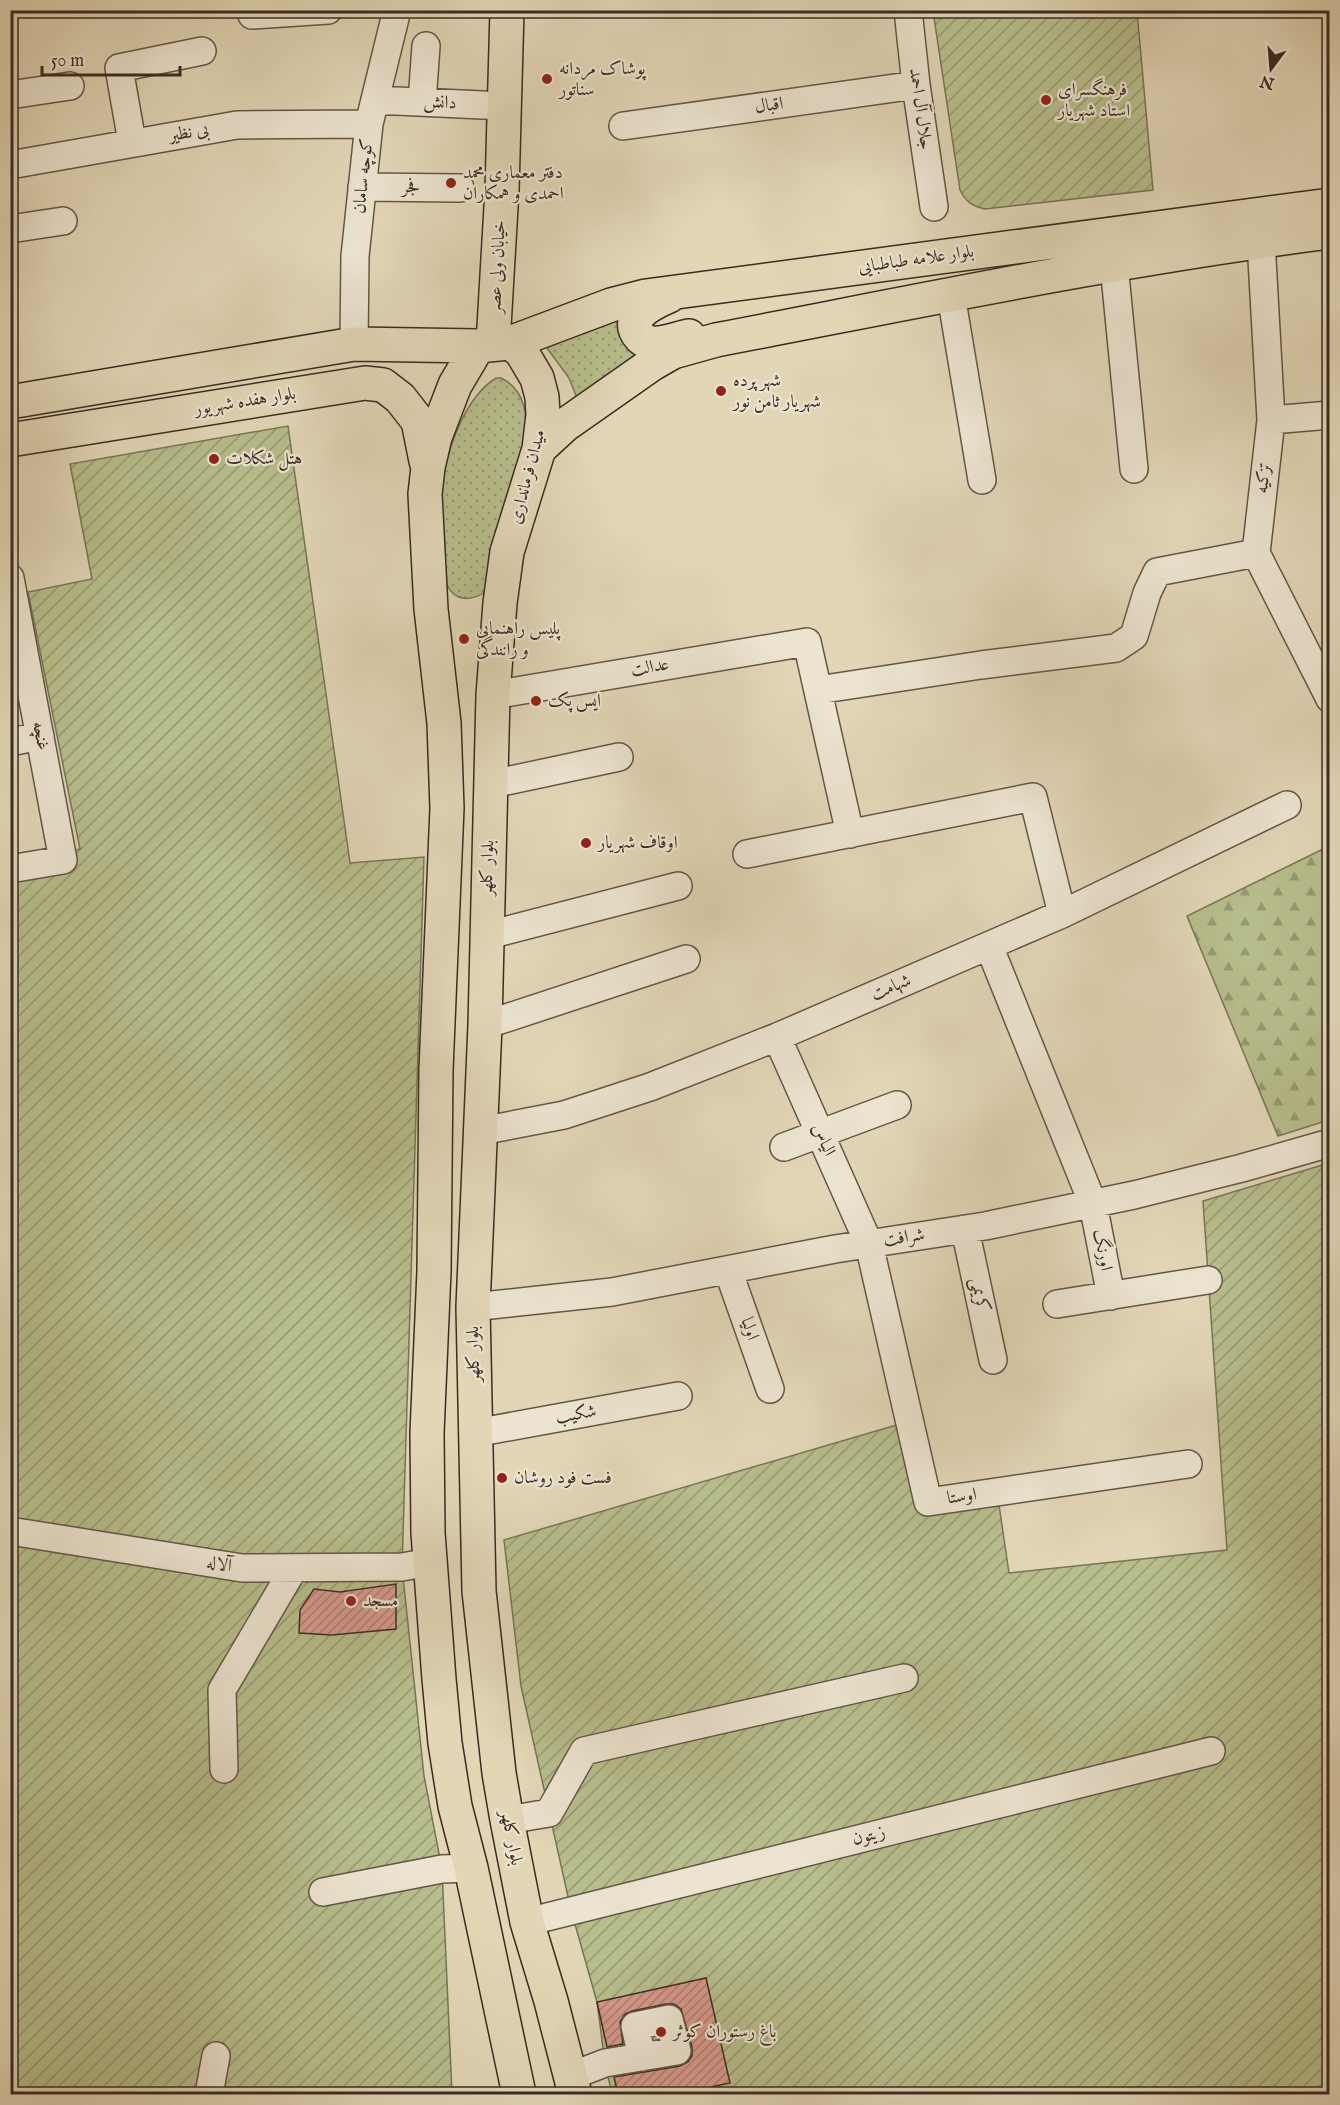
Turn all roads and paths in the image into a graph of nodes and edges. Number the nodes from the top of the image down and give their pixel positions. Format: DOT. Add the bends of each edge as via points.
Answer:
graph roads {
  1 [pos="328,10"];
  2 [pos="397,10"];
  3 [pos="908,10"];
  4 [pos="500,11"];
  5 [pos="252,15"];
  6 [pos="426,46"];
  7 [pos="202,51"];
  8 [pos="916,85"];
  9 [pos="70,86"];
  10 [pos="10,95"];
  11 [pos="422,102"];
  12 [pos="504,106"];
  13 [pos="372,112"];
  14 [pos="623,126"];
  15 [pos="132,142"];
  16 [pos="10,165"];
  17 [pos="362,187"];
  18 [pos="460,188"];
  19 [pos="1329,205"];
  20 [pos="934,207"];
  21 [pos="63,221"];
  22 [pos="10,229"];
  23 [pos="1329,232"];
  24 [pos="1261,241"];
  25 [pos="1114,265"];
  26 [pos="682,291"];
  27 [pos="951,295"];
  28 [pos="772,329"];
  29 [pos="354,344"];
  30 [pos="494,344"];
  31 [pos="10,402"];
  32 [pos="1329,415"];
  33 [pos="1271,420"];
  34 [pos="10,440"];
  35 [pos="539,449"];
  36 [pos="428,467"];
  37 [pos="1134,469"];
  38 [pos="982,480"];
  39 [pos="1256,553"];
  40 [pos="10,578"];
  41 [pos="500,603"];
  42 [pos="14,610"];
  43 [pos="818,690"];
  44 [pos="493,695"];
  45 [pos="1329,699"];
  46 [pos="40,736"];
  47 [pos="10,742"];
  48 [pos="619,757"];
  49 [pos="492,784"];
  50 [pos="1287,805"];
  51 [pos="850,834"];
  52 [pos="747,854"];
  53 [pos="10,869"];
  54 [pos="678,886"];
  55 [pos="1062,914"];
  56 [pos="485,936"];
  57 [pos="989,946"];
  58 [pos="686,959"];
  59 [pos="485,1025"];
  60 [pos="777,1037"];
  61 [pos="897,1105"];
  62 [pos="481,1131"];
  63 [pos="820,1133"];
  64 [pos="1329,1143"];
  65 [pos="784,1147"];
  66 [pos="1093,1204"];
  67 [pos="964,1229"];
  68 [pos="869,1244"];
  69 [pos="728,1269"];
  70 [pos="1208,1280"];
  71 [pos="1111,1296"];
  72 [pos="1057,1304"];
  73 [pos="473,1307"];
  74 [pos="993,1360"];
  75 [pos="770,1389"];
  76 [pos="678,1396"];
  77 [pos="475,1433"];
  78 [pos="1188,1464"];
  79 [pos="10,1531"];
  80 [pos="430,1562"];
  81 [pos="294,1568"];
  82 [pos="904,1678"];
  83 [pos="1211,1751"];
  84 [pos="224,1769"];
  85 [pos="507,1820"];
  86 [pos="471,1869"];
  87 [pos="323,1892"];
  88 [pos="527,1922"];
  89 [pos="216,2056"];
  90 [pos="642,2057"];
  91 [pos="573,2085"];
  92 [pos="209,2094"];
  93 [pos="519,2094"];
  1 -- 5 [label="street"];
  2 -- 13 [label="street, کوچه سامان"];
  3 -- 8 [label="street, جلال آل احمد"];
  4 -- 12 [label="main road, خیابان ولی عصر"];
  6 -- 11 [label="street"];
  7 -- 15 [label="street" via="119,68"];
  8 -- 14 [label="street, اقبال"];
  8 -- 20 [label="street, جلال آل احمد"];
  9 -- 10 [label="street"];
  11 -- 12 [label="street, دانش"];
  11 -- 13 [label="street, دانش"];
  12 -- 30 [label="main road, خیابان ولی عصر"];
  13 -- 15 [label="street, بی نظیر" via="237,125"];
  13 -- 17 [label="street, کوچه سامان"];
  15 -- 16 [label="street, بی نظیر"];
  17 -- 18 [label="street, فجر"];
  17 -- 29 [label="street, کوچه سامان"];
  19 -- 26 [label="main road, بلوار علامه طباطبایی"];
  21 -- 22 [label="street"];
  23 -- 24 [label="main road"];
  24 -- 25 [label="main road"];
  24 -- 33 [label="street, تزکیه"];
  25 -- 27 [label="main road"];
  25 -- 37 [label="street"];
  26 -- 28 [label="main road" via="641,311 635,320 635,331 644,340 657,344 699,334"];
  26 -- 30 [label="main road, بلوار علامه طباطبایی" via="611,305"];
  27 -- 28 [label="main road"];
  27 -- 38 [label="street"];
  28 -- 35 [label="main road" via="673,352 565,425"];
  29 -- 30 [label="main road"];
  29 -- 31 [label="main road"];
  30 -- 35 [label="main road, میدان فرمانداری" via="521,351 530,364 543,415"];
  30 -- 36 [label="main road" via="455,385"];
  32 -- 33 [label="street"];
  33 -- 39 [label="street, تزکیه"];
  34 -- 36 [label="main road, بلوار هفده شهریور" via="365,383 383,385 400,398 418,421"];
  35 -- 41 [label="main road, میدان فرمانداری" via="507,552"];
  36 -- 80 [label="main road" via="425,516 444,723 447,808 427,1433"];
  39 -- 43 [label="street" via="1157,572 1134,636 1116,648"];
  39 -- 45 [label="street"];
  40 -- 42 [label="street, غنچه"];
  41 -- 44 [label="main road, بلوار کلهر"];
  42 -- 46 [label="street, غنچه"];
  43 -- 44 [label="street, عدالت" via="807,642"];
  43 -- 51 [label="street"];
  44 -- 49 [label="main road, بلوار کلهر"];
  46 -- 47 [label="street"];
  46 -- 53 [label="street, غنچه" via="63,860"];
  48 -- 49 [label="street"];
  49 -- 56 [label="main road, بلوار کلهر"];
  50 -- 55 [label="street, شهامت"];
  51 -- 52 [label="street"];
  51 -- 55 [label="street" via="1033,797"];
  54 -- 56 [label="street"];
  55 -- 57 [label="street, شهامت"];
  56 -- 59 [label="main road, بلوار کلهر"];
  57 -- 60 [label="street, شهامت"];
  57 -- 66 [label="street, اورنگ"];
  58 -- 59 [label="street"];
  59 -- 62 [label="main road, بلوار کلهر"];
  60 -- 62 [label="street, شهامت" via="650,1087 564,1115"];
  60 -- 63 [label="street, الیاس"];
  61 -- 63 [label="street"];
  62 -- 73 [label="main road, بلوار کلهر"];
  63 -- 65 [label="street"];
  63 -- 68 [label="street, الیاس"];
  64 -- 66 [label="street, شرافت"];
  66 -- 67 [label="street, شرافت"];
  66 -- 71 [label="street, اورنگ"];
  67 -- 68 [label="street, شرافت"];
  67 -- 74 [label="street, کریمی"];
  68 -- 69 [label="street, شرافت"];
  68 -- 78 [label="street, اوستا" via="928,1502"];
  69 -- 73 [label="street, شرافت" via="612,1292"];
  69 -- 75 [label="street, اولیا"];
  70 -- 71 [label="street"];
  71 -- 72 [label="street"];
  73 -- 77 [label="main road, بلوار کلهر"];
  76 -- 77 [label="street, شکیب"];
  77 -- 85 [label="main road, بلوار کلهر" via="479,1591"];
  79 -- 81 [label="street, آلاله" via="242,1568"];
  80 -- 81 [label="street, آلاله" via="402,1567"];
  80 -- 86 [label="main road" via="446,1743 455,1806"];
  81 -- 84 [label="street" via="222,1690"];
  82 -- 85 [label="street" via="584,1751 549,1813"];
  83 -- 88 [label="street, زیتون"];
  85 -- 88 [label="main road, بلوار کلهر"];
  86 -- 87 [label="street" via="442,1869"];
  86 -- 93 [label="main road"];
  88 -- 91 [label="main road, بلوار کلهر"];
  89 -- 92 [label="street"];
  90 -- 91 [label="street" via="605,2063"];
}
